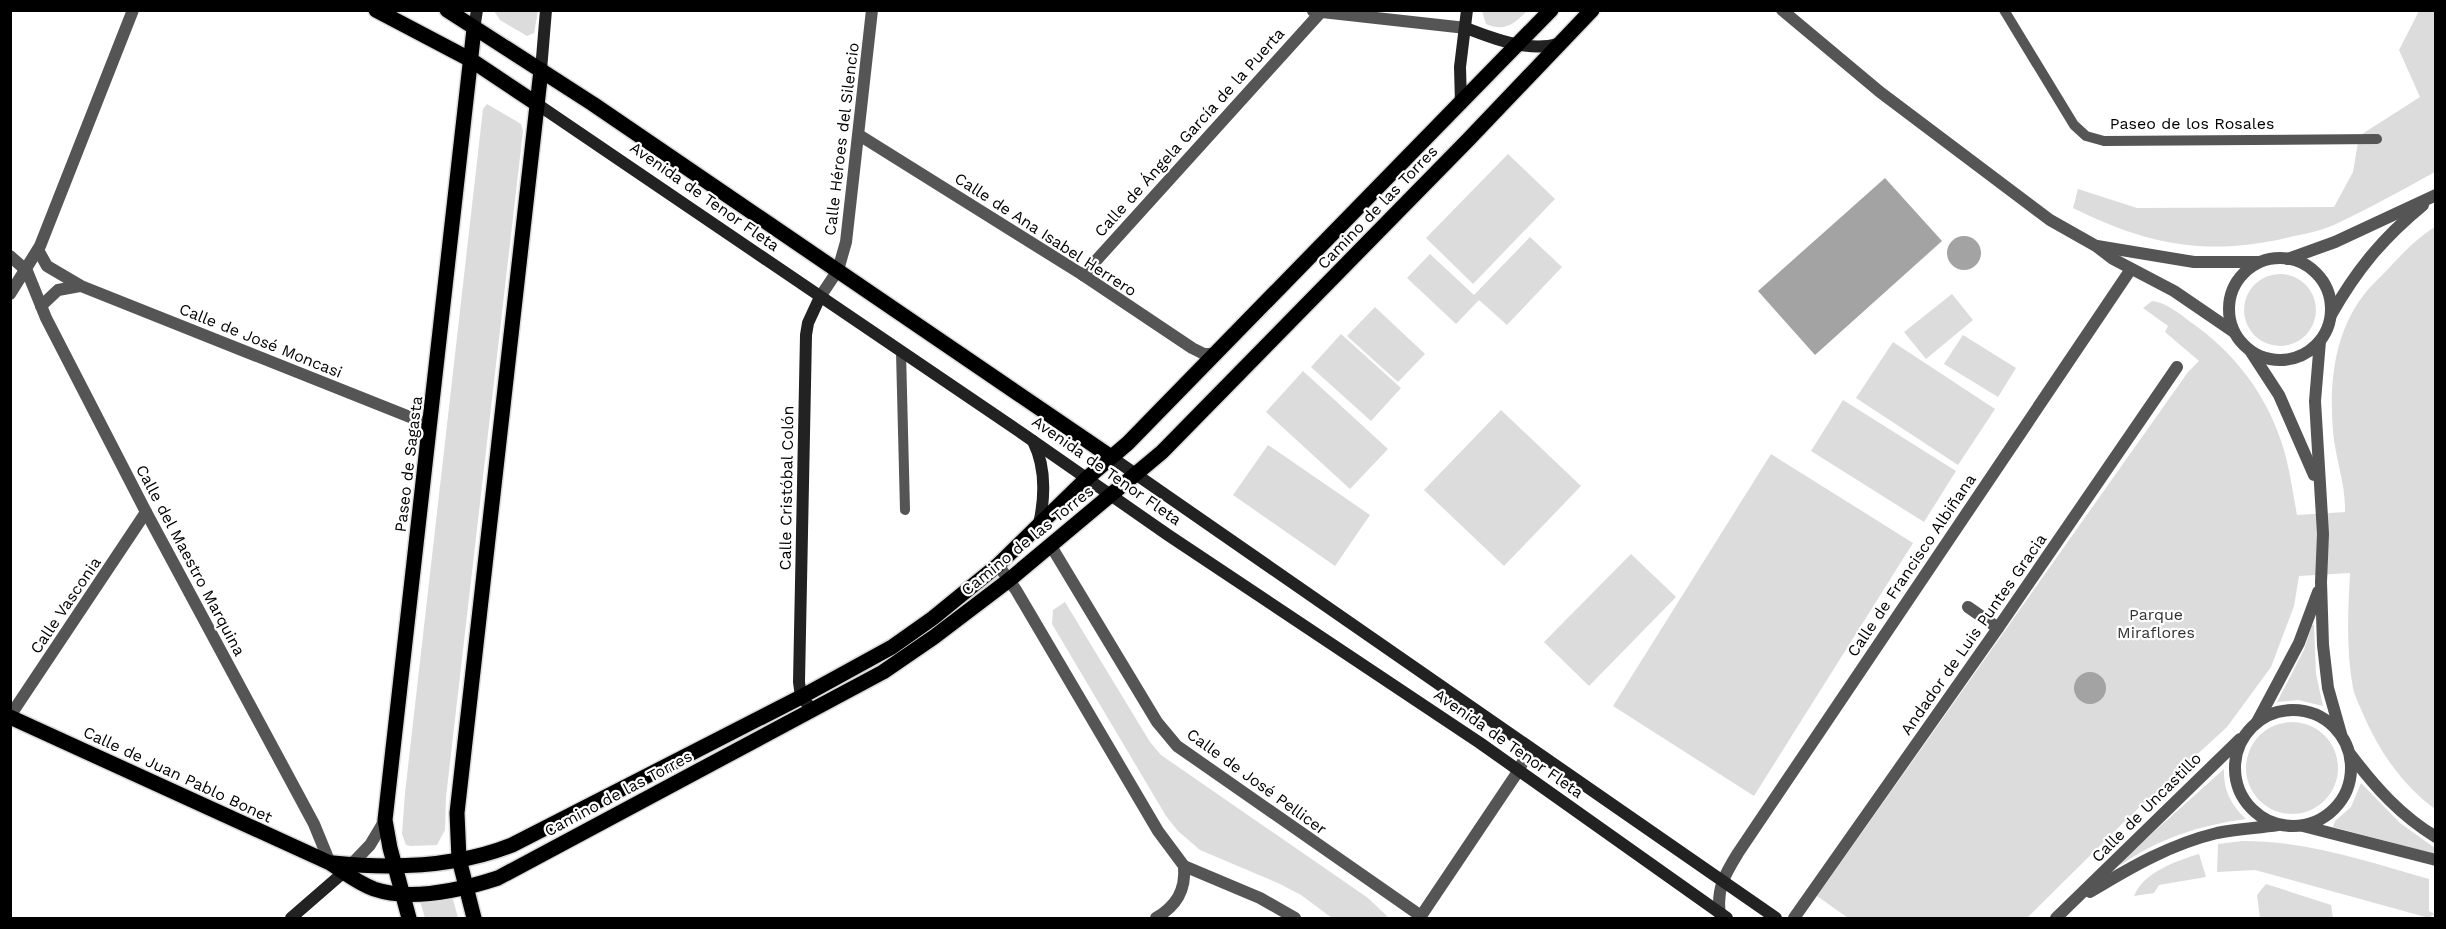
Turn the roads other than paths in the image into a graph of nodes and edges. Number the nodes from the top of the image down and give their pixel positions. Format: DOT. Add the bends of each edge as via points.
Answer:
graph roads {
  1 [pos="133,10"];
  2 [pos="376,10"];
  3 [pos="447,10"];
  4 [pos="477,10"];
  5 [pos="546,10"];
  6 [pos="872,10"];
  7 [pos="1467,10"];
  8 [pos="1551,10"];
  9 [pos="1592,10"];
  10 [pos="1782,10"];
  11 [pos="2004,10"];
  12 [pos="1316,11"];
  13 [pos="1466,28"];
  14 [pos="474,29"];
  15 [pos="1558,44"];
  16 [pos="1519,45"];
  17 [pos="471,60"];
  18 [pos="541,70"];
  19 [pos="537,104"];
  20 [pos="1461,104"];
  21 [pos="859,135"];
  22 [pos="2377,139"];
  23 [pos="2436,195"];
  24 [pos="2096,246"];
  25 [pos="38,249"];
  26 [pos="10,256"];
  27 [pos="2286,259"];
  28 [pos="2262,262"];
  29 [pos="2131,269"];
  30 [pos="838,270"];
  31 [pos="27,271"];
  32 [pos="1083,275"];
  33 [pos="81,286"];
  34 [pos="10,294"];
  35 [pos="820,297"];
  36 [pos="40,306"];
  37 [pos="2330,316"];
  38 [pos="2234,332"];
  39 [pos="2320,340"];
  40 [pos="2251,351"];
  41 [pos="901,352"];
  42 [pos="1216,354"];
  43 [pos="2177,367"];
  44 [pos="430,425"];
  45 [pos="1032,440"];
  46 [pos="1111,457"];
  47 [pos="1136,474"];
  48 [pos="1086,479"];
  49 [pos="2319,486"];
  50 [pos="1111,496"];
  51 [pos="905,510"];
  52 [pos="146,512"];
  53 [pos="1039,524"];
  54 [pos="1051,546"];
  55 [pos="998,565"];
  56 [pos="1009,580"];
  57 [pos="2321,582"];
  58 [pos="1968,606"];
  59 [pos="1998,628"];
  60 [pos="801,697"];
  61 [pos="813,710"];
  62 [pos="10,717"];
  63 [pos="2257,722"];
  64 [pos="2245,734"];
  65 [pos="2341,734"];
  66 [pos="1525,746"];
  67 [pos="2350,754"];
  68 [pos="1519,770"];
  69 [pos="385,820"];
  70 [pos="2280,825"];
  71 [pos="2302,826"];
  72 [pos="2436,837"];
  73 [pos="459,859"];
  74 [pos="2436,860"];
  75 [pos="330,863"];
  76 [pos="394,866"];
  77 [pos="1184,866"];
  78 [pos="348,869"];
  79 [pos="1722,881"];
  80 [pos="466,887"];
  81 [pos="402,894"];
  82 [pos="2072,904"];
  83 [pos="1723,916"];
  84 [pos="1421,917"];
  85 [pos="291,918"];
  86 [pos="409,918"];
  87 [pos="474,918"];
  88 [pos="1156,918"];
  89 [pos="1295,918"];
  90 [pos="1776,918"];
  91 [pos="1794,918"];
  92 [pos="2056,918"];
  1 -- 25 [label="street"];
  2 -- 17 [label="main road, Avenida de Tenor Fleta"];
  3 -- 14 [label="main road, Avenida de Tenor Fleta"];
  4 -- 14 [label="main road, Paseo de Sagasta"];
  5 -- 18 [label="main road"];
  6 -- 21 [label="street, Calle Héroes del Silencio"];
  7 -- 13 [label="main road"];
  8 -- 16 [label="main road, Camino de las Torres"];
  9 -- 15 [label="main road, Camino de las Torres"];
  10 -- 24 [label="street" via="1880,92 2032,207"];
  11 -- 22 [label="lane, Paseo de los Rosales" via="2074,125 2085,136 2104,141"];
  12 -- 13 [label="street"];
  12 -- 32 [label="street, Calle de Ángela García de la Puerta"];
  13 -- 16 [label="main road"];
  13 -- 20 [label="main road" via="1460,67"];
  14 -- 17 [label="main road, Paseo de Sagasta"];
  14 -- 18 [label="main road, Avenida de Tenor Fleta"];
  15 -- 16 [label="main road"];
  15 -- 47 [label="main road, Camino de las Torres" via="1162,452"];
  16 -- 20 [label="main road, Camino de las Torres"];
  17 -- 19 [label="main road, Avenida de Tenor Fleta"];
  17 -- 44 [label="main road, Paseo de Sagasta"];
  18 -- 19 [label="main road"];
  18 -- 30 [label="main road, Avenida de Tenor Fleta"];
  19 -- 35 [label="main road, Avenida de Tenor Fleta"];
  19 -- 73 [label="main road" via="458,802"];
  20 -- 42 [label="main road, Camino de las Torres"];
  21 -- 30 [label="street, Calle Héroes del Silencio" via="846,242"];
  21 -- 32 [label="street, Calle de Ana Isabel Herrero"];
  23 -- 27 [label="street" via="2335,242"];
  23 -- 37 [label="street" via="2373,251"];
  24 -- 28 [label="street" via="2194,262"];
  24 -- 29 [label="street"];
  25 -- 31 [label="street"];
  25 -- 33 [label="street, Calle de José Moncasi" via="48,266"];
  26 -- 31 [label="street"];
  27 -- 28 [label="street"];
  27 -- 37 [label="street" via="2305,266 2320,278 2327,290"];
  28 -- 38 [label="street" via="2244,274 2232,291 2229,311"];
  29 -- 38 [label="street" via="2174,291"];
  29 -- 79 [label="street, Calle de Francisco Albiñana"];
  30 -- 35 [label="street, Calle Cristóbal Colón"];
  30 -- 46 [label="main road, Avenida de Tenor Fleta"];
  31 -- 34 [label="street"];
  31 -- 36 [label="street, Calle del Maestro Marquina"];
  32 -- 42 [label="street, Calle de Ana Isabel Herrero" via="1192,348"];
  33 -- 36 [label="street" via="58,290"];
  33 -- 44 [label="street, Calle de José Moncasi"];
  35 -- 41 [label="main road, Avenida de Tenor Fleta"];
  35 -- 60 [label="main road, Calle Cristóbal Colón" via="806,335"];
  36 -- 52 [label="street, Calle del Maestro Marquina"];
  37 -- 39 [label="street"];
  38 -- 40 [label="street"];
  39 -- 40 [label="street" via="2300,356 2287,360"];
  39 -- 49 [label="street" via="2315,401"];
  40 -- 49 [label="street" via="2283,403"];
  41 -- 45 [label="main road, Avenida de Tenor Fleta"];
  41 -- 51 [label="lane"];
  42 -- 46 [label="main road, Camino de las Torres"];
  43 -- 59 [label="street, Andador de Luis Puntes Gracia"];
  44 -- 69 [label="main road, Paseo de Sagasta"];
  45 -- 48 [label="main road, Avenida de Tenor Fleta"];
  45 -- 53 [label="main road" via="1043,474"];
  46 -- 47 [label="main road, Avenida de Tenor Fleta"];
  46 -- 48 [label="main road, Camino de las Torres"];
  47 -- 50 [label="main road, Camino de las Torres"];
  47 -- 66 [label="main road, Avenida de Tenor Fleta"];
  48 -- 50 [label="main road, Avenida de Tenor Fleta"];
  48 -- 53 [label="main road, Camino de las Torres"];
  49 -- 57 [label="street"];
  50 -- 54 [label="main road, Camino de las Torres"];
  50 -- 68 [label="main road, Avenida de Tenor Fleta"];
  52 -- 62 [label="street, Calle Vasconia"];
  52 -- 75 [label="street, Calle del Maestro Marquina" via="314,825"];
  53 -- 55 [label="main road, Camino de las Torres"];
  54 -- 56 [label="main road, Camino de las Torres"];
  54 -- 84 [label="street, Calle de José Pellicer" via="1157,722 1177,746"];
  55 -- 56 [label="street"];
  55 -- 60 [label="main road, Camino de las Torres" via="892,647"];
  56 -- 61 [label="main road, Camino de las Torres" via="909,655"];
  56 -- 77 [label="street" via="1158,831"];
  57 -- 63 [label="street" via="2299,643"];
  57 -- 65 [label="street" via="2324,664"];
  58 -- 59 [label="street"];
  59 -- 91 [label="street, Andador de Luis Puntes Gracia"];
  60 -- 61 [label="main road"];
  60 -- 73 [label="main road, Camino de las Torres" via="528,838"];
  61 -- 80 [label="main road, Camino de las Torres" via="498,878"];
  62 -- 75 [label="main road, Calle de Juan Pablo Bonet"];
  63 -- 64 [label="street"];
  63 -- 65 [label="street" via="2282,711 2310,712 2327,720"];
  64 -- 70 [label="street" via="2235,770 2239,789 2248,806"];
  64 -- 82 [label="street, Calle de Uncastillo"];
  65 -- 67 [label="street"];
  66 -- 68 [label="street"];
  66 -- 79 [label="main road, Avenida de Tenor Fleta"];
  67 -- 71 [label="street" via="2352,774 2347,792 2336,808 2320,820"];
  67 -- 72 [label="street" via="2387,799"];
  68 -- 83 [label="main road, Avenida de Tenor Fleta"];
  68 -- 84 [label="street"];
  69 -- 76 [label="main road, Paseo de Sagasta"];
  69 -- 78 [label="street" via="370,845"];
  70 -- 71 [label="street"];
  70 -- 82 [label="street, Calle de Uncastillo" via="2218,833 2166,850"];
  71 -- 74 [label="street"];
  73 -- 76 [label="main road, Camino de las Torres"];
  73 -- 80 [label="main road"];
  75 -- 78 [label="main road, Calle de Juan Pablo Bonet"];
  76 -- 78 [label="main road"];
  76 -- 81 [label="main road, Paseo de Sagasta"];
  77 -- 88 [label="street" via="1178,901"];
  77 -- 89 [label="street" via="1260,898"];
  78 -- 81 [label="main road, Calle de Juan Pablo Bonet" via="373,888"];
  78 -- 85 [label="main road"];
  79 -- 83 [label="street, Avenida de Tenor Fleta" via="1718,902"];
  79 -- 90 [label="main road, Avenida de Tenor Fleta"];
  80 -- 81 [label="main road, Camino de las Torres"];
  80 -- 87 [label="main road"];
  81 -- 86 [label="main road, Paseo de Sagasta"];
  82 -- 92 [label="street, Calle de Uncastillo"];
}
